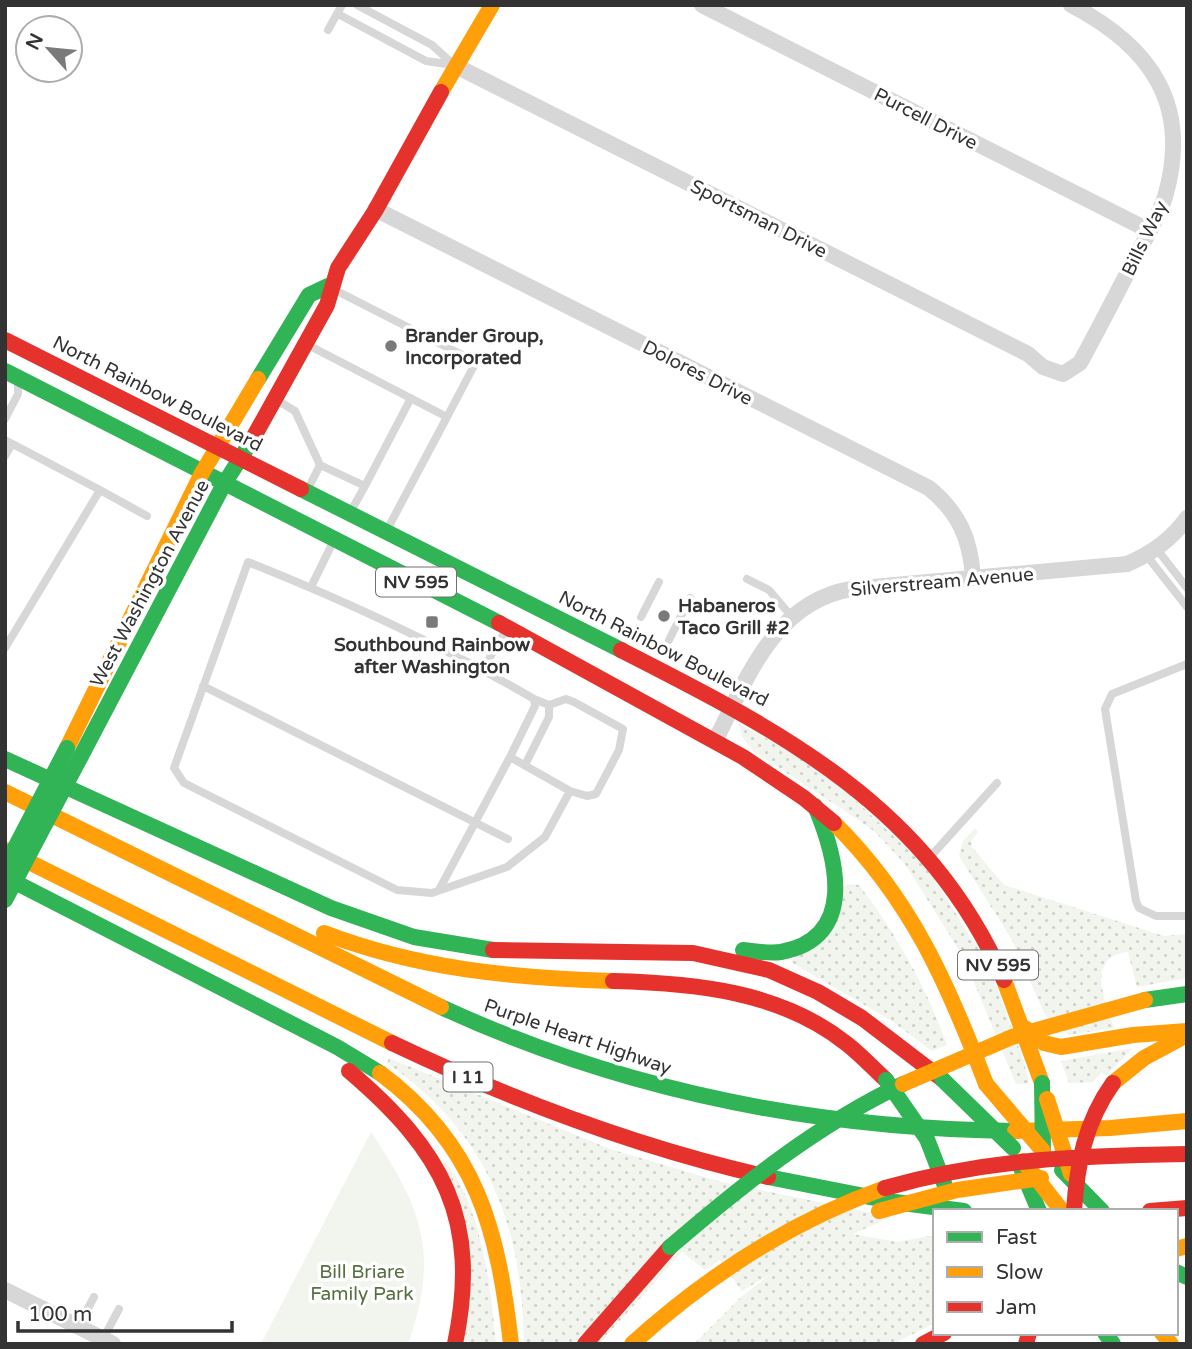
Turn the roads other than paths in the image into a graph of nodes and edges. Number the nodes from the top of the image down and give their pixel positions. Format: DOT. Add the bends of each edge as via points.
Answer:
graph roads {
  1 [pos="342,5"];
  2 [pos="357,5"];
  3 [pos="480,5"];
  4 [pos="492,5"];
  5 [pos="702,5"];
  6 [pos="1071,5"];
  7 [pos="338,14"];
  8 [pos="328,30"];
  9 [pos="454,65"];
  10 [pos="375,209"];
  11 [pos="1150,230"];
  12 [pos="328,286"];
  13 [pos="5,340"];
  14 [pos="306,344"];
  15 [pos="1063,374"];
  16 [pos="11,377"];
  17 [pos="411,398"];
  18 [pos="275,399"];
  19 [pos="8,406"];
  20 [pos="447,417"];
  21 [pos="5,419"];
  22 [pos="9,442"];
  23 [pos="219,448"];
  24 [pos="5,456"];
  25 [pos="241,459"];
  26 [pos="320,465"];
  27 [pos="202,473"];
  28 [pos="224,484"];
  29 [pos="365,486"];
  30 [pos="100,490"];
  31 [pos="307,492"];
  32 [pos="350,513"];
  33 [pos="147,516"];
  34 [pos="1187,517"];
  35 [pos="386,531"];
  36 [pos="334,540"];
  37 [pos="1151,552"];
  38 [pos="972,576"];
  39 [pos="747,579"];
  40 [pos="659,582"];
  41 [pos="423,586"];
  42 [pos="311,587"];
  43 [pos="1187,588"];
  44 [pos="522,598"];
  45 [pos="690,598"];
  46 [pos="1187,607"];
  47 [pos="640,617"];
  48 [pos="792,617"];
  49 [pos="508,627"];
  50 [pos="601,639"];
  51 [pos="669,640"];
  52 [pos="5,648"];
  53 [pos="1187,664"];
  54 [pos="483,669"];
  55 [pos="203,687"];
  56 [pos="534,699"];
  57 [pos="549,705"];
  58 [pos="733,707"];
  59 [pos="715,741"];
  60 [pos="74,752"];
  61 [pos="510,757"];
  62 [pos="5,759"];
  63 [pos="525,765"];
  64 [pos="997,783"];
  65 [pos="570,791"];
  66 [pos="5,792"];
  67 [pos="815,806"];
  68 [pos="475,824"];
  69 [pos="508,839"];
  70 [pos="5,849"];
  71 [pos="929,859"];
  72 [pos="5,867"];
  73 [pos="5,877"];
  74 [pos="439,890"];
  75 [pos="5,900"];
  76 [pos="1187,916"];
  77 [pos="272,926"];
  78 [pos="629,953"];
  79 [pos="1187,994"];
  80 [pos="232,996"];
  81 [pos="1025,1028"];
  82 [pos="1187,1033"];
  83 [pos="1042,1083"];
  84 [pos="986,1084"];
  85 [pos="1187,1121"];
  86 [pos="1013,1148"];
  87 [pos="1043,1151"];
  88 [pos="1187,1154"];
  89 [pos="1092,1176"];
  90 [pos="1043,1185"];
  91 [pos="1075,1185"];
  92 [pos="949,1209"];
  93 [pos="951,1209"];
  94 [pos="1040,1209"];
  95 [pos="1041,1209"];
  96 [pos="1061,1209"];
  97 [pos="1074,1209"];
  98 [pos="1086,1209"];
  99 [pos="1100,1209"];
  100 [pos="863,1217"];
  101 [pos="749,1274"];
  102 [pos="5,1290"];
  103 [pos="94,1297"];
  104 [pos="119,1309"];
  105 [pos="690,1317"];
  106 [pos="78,1327"];
  107 [pos="940,1335"];
  108 [pos="108,1341"];
  109 [pos="455,1344"];
  110 [pos="511,1344"];
  111 [pos="585,1344"];
  112 [pos="632,1344"];
  113 [pos="923,1344"];
  1 -- 7 [label="lane"];
  2 -- 9 [label="lane" via="432,46"];
  3 -- 9 [label="main road, West Washington Avenue"];
  4 -- 9 [label="main road, West Washington Avenue"];
  5 -- 11 [label="street, Purcell Drive"];
  6 -- 11 [label="street, Bills Way" via="1107,24 1139,50 1172,109 1176,152 1166,196"];
  7 -- 8 [label="lane"];
  7 -- 9 [label="lane" via="426,61"];
  9 -- 10 [label="main road, West Washington Avenue"];
  9 -- 15 [label="street, Sportsman Drive"];
  10 -- 12 [label="main road, West Washington Avenue"];
  10 -- 38 [label="street, Dolores Drive" via="929,488 961,522 971,549"];
  11 -- 15 [label="street, Bills Way" via="1080,363"];
  12 -- 14 [label="main road, West Washington Avenue" via="327,305"];
  12 -- 20 [label="lane" via="476,362"];
  12 -- 23 [label="main road, West Washington Avenue" via="309,295"];
  13 -- 23 [label="main road, North Rainbow Boulevard"];
  14 -- 17 [label="lane"];
  14 -- 18 [label="main road, West Washington Avenue"];
  16 -- 19 [label="lane" via="18,394"];
  16 -- 27 [label="main road"];
  17 -- 20 [label="lane"];
  17 -- 29 [label="lane"];
  18 -- 25 [label="main road, West Washington Avenue"];
  18 -- 26 [label="lane" via="295,411"];
  19 -- 21 [label="lane"];
  20 -- 35 [label="lane"];
  22 -- 24 [label="lane"];
  22 -- 30 [label="lane"];
  23 -- 25 [label="main road, North Rainbow Boulevard / NV 595"];
  23 -- 27 [label="main road, West Washington Avenue"];
  25 -- 28 [label="main road, West Washington Avenue"];
  25 -- 31 [label="main road, North Rainbow Boulevard / NV 595"];
  26 -- 29 [label="lane"];
  26 -- 31 [label="lane"];
  27 -- 28 [label="main road, NV 595"];
  27 -- 60 [label="main road, West Washington Avenue" via="151,572"];
  28 -- 36 [label="main road, NV 595"];
  28 -- 60 [label="main road, West Washington Avenue"];
  29 -- 32 [label="lane"];
  30 -- 33 [label="lane"];
  30 -- 52 [label="lane"];
  31 -- 32 [label="main road, North Rainbow Boulevard / NV 595"];
  32 -- 35 [label="main road, North Rainbow Boulevard / NV 595"];
  34 -- 37 [label="street, Silverstream Avenue"];
  35 -- 44 [label="main road, North Rainbow Boulevard / NV 595"];
  36 -- 41 [label="main road, NV 595"];
  36 -- 42 [label="lane"];
  37 -- 38 [label="street, Silverstream Avenue" via="1127,564"];
  37 -- 43 [label="lane"];
  37 -- 46 [label="lane"];
  38 -- 48 [label="street, Silverstream Avenue" via="838,591"];
  39 -- 48 [label="lane" via="769,590"];
  40 -- 47 [label="lane"];
  41 -- 44 [label="main road" via="456,584 507,608"];
  41 -- 49 [label="main road, NV 595"];
  42 -- 54 [label="lane"];
  42 -- 55 [label="lane" via="248,562"];
  44 -- 50 [label="main road, North Rainbow Boulevard / NV 595"];
  45 -- 51 [label="lane"];
  48 -- 58 [label="street, Silverstream Avenue" via="768,642"];
  49 -- 50 [label="main road" via="530,622 585,648"];
  49 -- 54 [label="lane"];
  49 -- 59 [label="main road, NV 595"];
  50 -- 58 [label="main road, North Rainbow Boulevard / NV 595"];
  53 -- 76 [label="lane" via="1112,694 1105,709 1136,901 1139,908 1156,916"];
  54 -- 56 [label="lane"];
  55 -- 68 [label="lane"];
  55 -- 74 [label="lane" via="174,768 184,783 397,891"];
  56 -- 57 [label="lane"];
  56 -- 61 [label="lane" via="535,706"];
  57 -- 63 [label="lane" via="549,717"];
  57 -- 65 [label="lane" via="566,699 623,729 619,750 596,794"];
  58 -- 59 [label="street, Silverstream Avenue"];
  58 -- 71 [label="main road, North Rainbow Boulevard / NV 595" via="833,767 876,801"];
  59 -- 67 [label="main road, NV 595"];
  60 -- 72 [label="main road, West Washington Avenue, bridge"];
  60 -- 75 [label="main road, West Washington Avenue, bridge"];
  61 -- 63 [label="lane"];
  61 -- 68 [label="lane"];
  62 -- 78 [label="main road" via="379,927 472,949"];
  63 -- 65 [label="lane"];
  64 -- 71 [label="lane"];
  65 -- 74 [label="lane" via="545,837 507,867"];
  66 -- 77 [label="main road, Purple Heart Highway"];
  67 -- 78 [label="main road" via="828,838 838,889 830,919 810,941 771,954 699,944"];
  67 -- 84 [label="main road, NV 595" via="875,865 921,933 947,982"];
  68 -- 69 [label="lane"];
  68 -- 74 [label="lane"];
  70 -- 92 [label="main road, I 11" via="384,1040 559,1114 749,1173 859,1197"];
  71 -- 81 [label="main road, North Rainbow Boulevard / NV 595" via="983,937"];
  73 -- 80 [label="main road"];
  77 -- 85 [label="main road, Purple Heart Highway" via="502,1035 610,1073 722,1102 823,1119 980,1132 1054,1132"];
  77 -- 93 [label="main road, bridge" via="296,921 392,957 471,973 696,986 736,991 784,1007 831,1032 886,1080 931,1148"];
  78 -- 86 [label="main road, bridge" via="706,955 782,975 862,1018 942,1079"];
  79 -- 111 [label="main road, bridge" via="1145,1000 1026,1031 966,1053 819,1129 766,1165 670,1247"];
  80 -- 109 [label="main road" via="358,1079 399,1115 428,1152 450,1192 464,1248 465,1293"];
  80 -- 110 [label="main road" via="372,1067 440,1127 469,1170 495,1230 504,1268"];
  81 -- 82 [label="main road" via="1044,1043 1062,1047 1133,1035"];
  81 -- 83 [label="main road, North Rainbow Boulevard / NV 595"];
  82 -- 91 [label="main road, bridge" via="1113,1083 1085,1131"];
  83 -- 87 [label="main road, bridge"];
  83 -- 91 [label="main road, North Rainbow Boulevard / NV 595, bridge"];
  84 -- 86 [label="main road, NV 595, bridge"];
  84 -- 87 [label="main road, bridge"];
  86 -- 90 [label="main road, bridge"];
  86 -- 94 [label="main road, NV 595, bridge"];
  87 -- 90 [label="main road, bridge"];
  87 -- 91 [label="main road, bridge"];
  88 -- 112 [label="main road, bridge" via="997,1163 875,1192 803,1222 745,1254 692,1291"];
  89 -- 100 [label="main road, bridge" via="974,1186"];
  90 -- 95 [label="main road"];
  90 -- 96 [label="main road"];
  91 -- 97 [label="main road, bridge"];
  91 -- 98 [label="main road, North Rainbow Boulevard / NV 595"];
  91 -- 99 [label="main road"];
  101 -- 105 [label="main road"];
  102 -- 106 [label="street"];
  103 -- 106 [label="lane"];
  104 -- 108 [label="lane"];
  106 -- 108 [label="street"];
  107 -- 113 [label="main road"];
}
